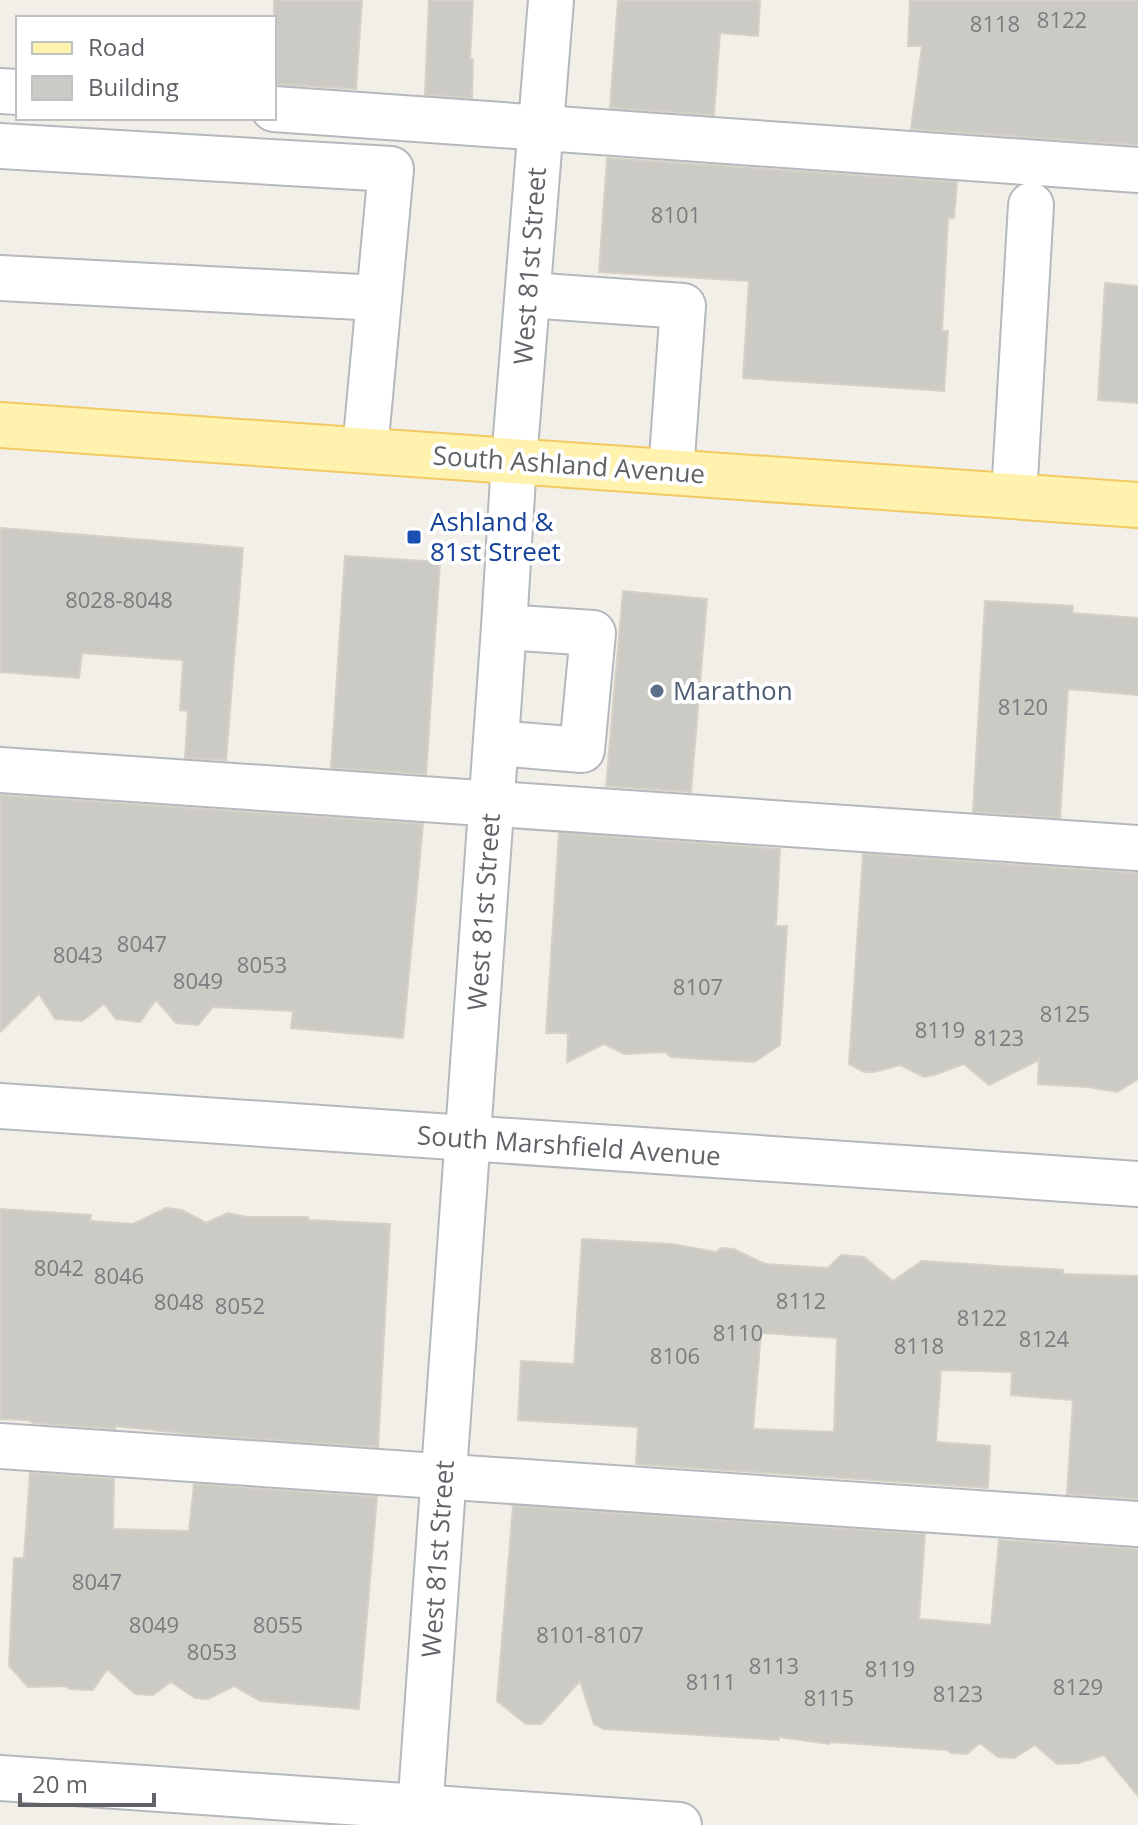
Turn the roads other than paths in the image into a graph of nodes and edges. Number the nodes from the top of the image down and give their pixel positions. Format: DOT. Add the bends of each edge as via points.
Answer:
graph roads {
  1 [pos="551,0"];
  2 [pos="276,109"];
  3 [pos="541,127"];
  4 [pos="0,146"];
  5 [pos="1138,170"];
  6 [pos="1031,205"];
  7 [pos="0,278"];
  8 [pos="528,295"];
  9 [pos="379,298"];
  10 [pos="0,425"];
  11 [pos="365,450"];
  12 [pos="514,461"];
  13 [pos="671,472"];
  14 [pos="1014,496"];
  15 [pos="1138,505"];
  16 [pos="504,627"];
  17 [pos="496,743"];
  18 [pos="0,770"];
  19 [pos="492,803"];
  20 [pos="1138,848"];
  21 [pos="0,1106"];
  22 [pos="468,1139"];
  23 [pos="1138,1184"];
  24 [pos="0,1446"];
  25 [pos="444,1476"];
  26 [pos="1138,1524"];
  27 [pos="0,1778"];
  28 [pos="420,1816"];
  29 [pos="679,1825"];
  1 -- 3 [label="street, West 81st Street"];
  2 -- 3 [label="street"];
  3 -- 5 [label="street"];
  3 -- 8 [label="street, West 81st Street"];
  4 -- 9 [label="street" via="391,169"];
  6 -- 14 [label="street"];
  7 -- 9 [label="street"];
  8 -- 12 [label="street, West 81st Street"];
  8 -- 13 [label="street" via="683,306"];
  9 -- 11 [label="street"];
  10 -- 11 [label="main road, South Ashland Avenue"];
  11 -- 12 [label="main road, South Ashland Avenue"];
  12 -- 13 [label="main road, South Ashland Avenue"];
  12 -- 16 [label="street, West 81st Street"];
  13 -- 14 [label="main road, South Ashland Avenue"];
  14 -- 15 [label="main road, South Ashland Avenue"];
  16 -- 17 [label="street, West 81st Street"];
  16 -- 17 [label="street" via="593,633 582,750"];
  17 -- 19 [label="street, West 81st Street"];
  18 -- 19 [label="street"];
  19 -- 20 [label="street"];
  19 -- 22 [label="street, West 81st Street"];
  21 -- 22 [label="street, South Marshfield Avenue"];
  22 -- 23 [label="street, South Marshfield Avenue"];
  22 -- 25 [label="street, West 81st Street"];
  24 -- 25 [label="street"];
  25 -- 26 [label="street"];
  25 -- 28 [label="street, West 81st Street"];
  27 -- 28 [label="street"];
  28 -- 29 [label="street"];
}
